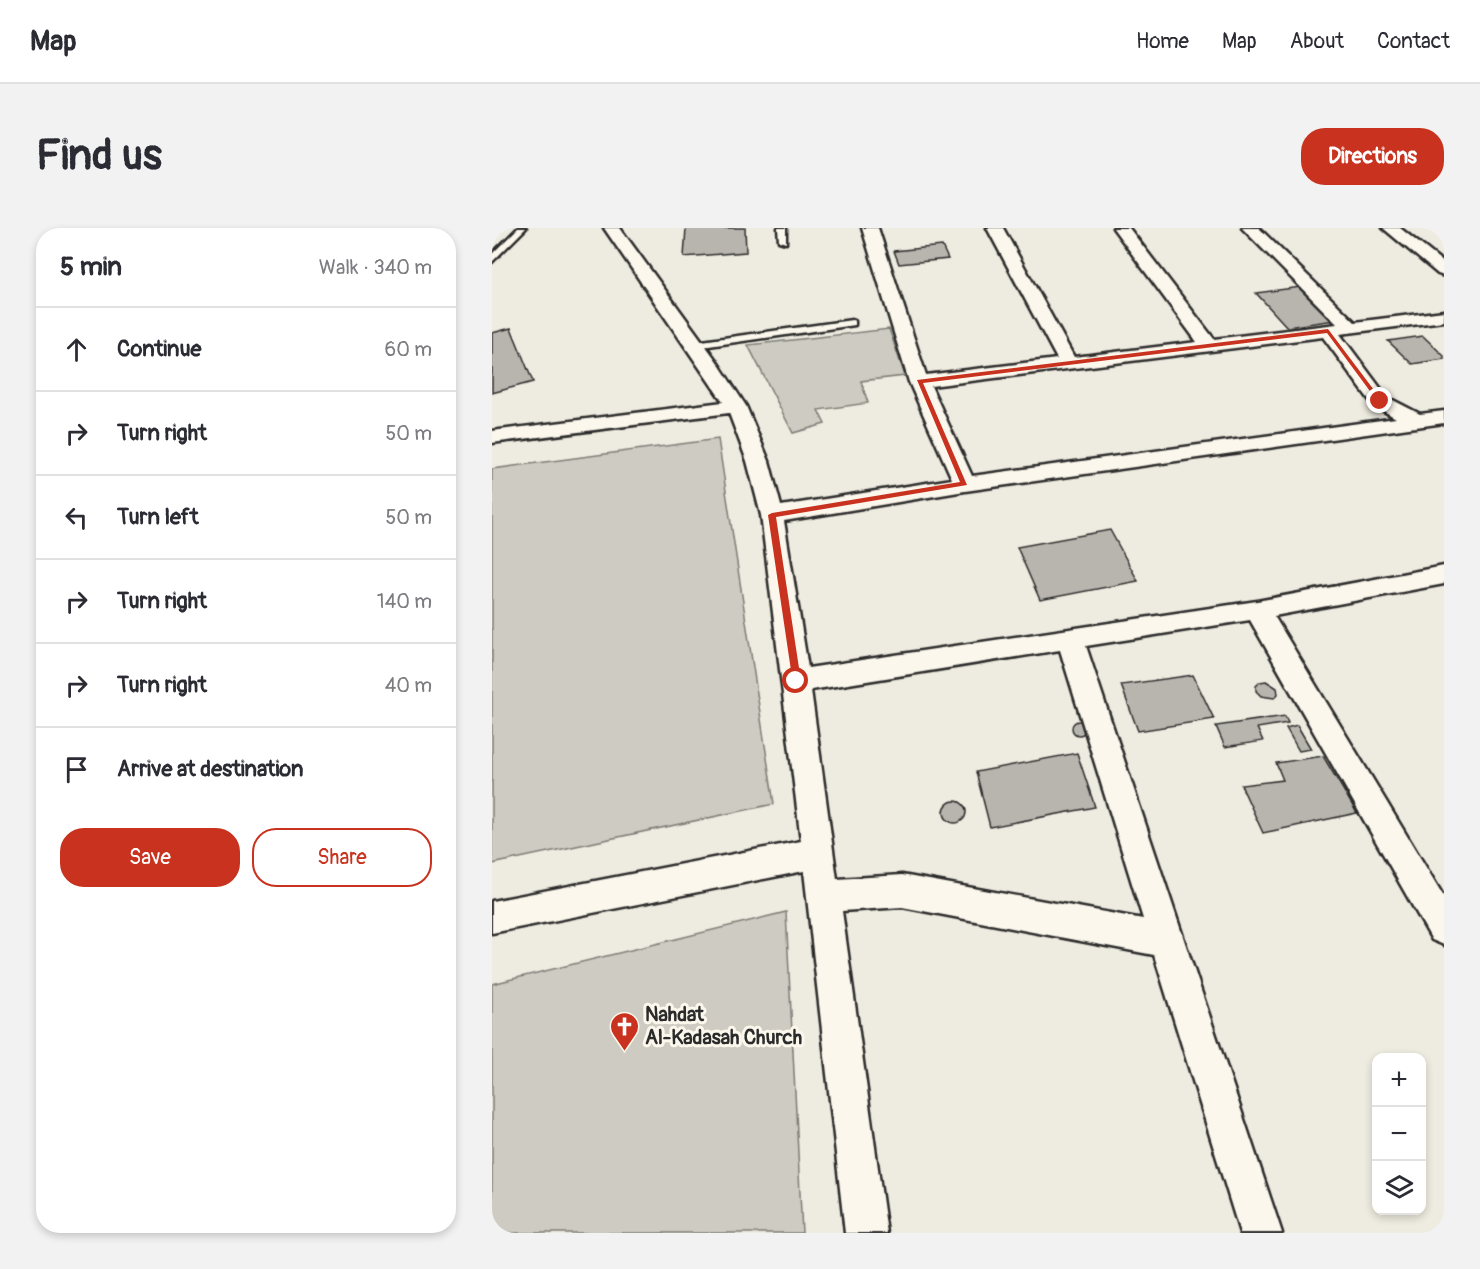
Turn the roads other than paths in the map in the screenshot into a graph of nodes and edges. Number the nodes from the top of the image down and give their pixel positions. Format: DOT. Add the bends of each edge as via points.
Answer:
graph roads {
  1 [pos="522,228"];
  2 [pos="612,228"];
  3 [pos="782,228"];
  4 [pos="870,228"];
  5 [pos="995,228"];
  6 [pos="1120,228"];
  7 [pos="1250,228"];
  8 [pos="1391,228"];
  9 [pos="783,241"];
  10 [pos="492,260"];
  11 [pos="1444,272"];
  12 [pos="1444,316"];
  13 [pos="852,323"];
  14 [pos="1351,328"];
  15 [pos="1328,331"];
  16 [pos="695,345"];
  17 [pos="1210,346"];
  18 [pos="1069,364"];
  19 [pos="920,381"];
  20 [pos="736,406"];
  21 [pos="1444,417"];
  22 [pos="1417,422"];
  23 [pos="492,437"];
  24 [pos="965,484"];
  25 [pos="772,515"];
  26 [pos="1444,575"];
  27 [pos="1257,610"];
  28 [pos="1070,639"];
  29 [pos="796,681"];
  30 [pos="818,853"];
  31 [pos="823,896"];
  32 [pos="492,917"];
  33 [pos="1444,928"];
  34 [pos="1167,940"];
  35 [pos="866,1233"];
  36 [pos="1261,1233"];
  1 -- 10 [label="lane"];
  2 -- 16 [label="street"];
  3 -- 9 [label="lane"];
  4 -- 19 [label="street"];
  5 -- 18 [label="street"];
  6 -- 17 [label="street"];
  7 -- 14 [label="street"];
  8 -- 11 [label="street"];
  12 -- 14 [label="street"];
  13 -- 16 [label="lane"];
  14 -- 15 [label="street"];
  15 -- 17 [label="street"];
  15 -- 22 [label="street" via="1380,401"];
  16 -- 20 [label="street"];
  17 -- 18 [label="street"];
  18 -- 19 [label="street"];
  19 -- 24 [label="street"];
  20 -- 23 [label="street"];
  20 -- 25 [label="street" via="758,461"];
  21 -- 22 [label="street"];
  22 -- 24 [label="street"];
  24 -- 25 [label="street"];
  25 -- 29 [label="street"];
  26 -- 27 [label="street"];
  27 -- 28 [label="street"];
  27 -- 33 [label="street"];
  28 -- 29 [label="street"];
  28 -- 34 [label="street"];
  29 -- 30 [label="street"];
  30 -- 31 [label="street"];
  30 -- 32 [label="street"];
  31 -- 34 [label="street" via="902,891"];
  31 -- 35 [label="street"];
  34 -- 36 [label="street"];
}
